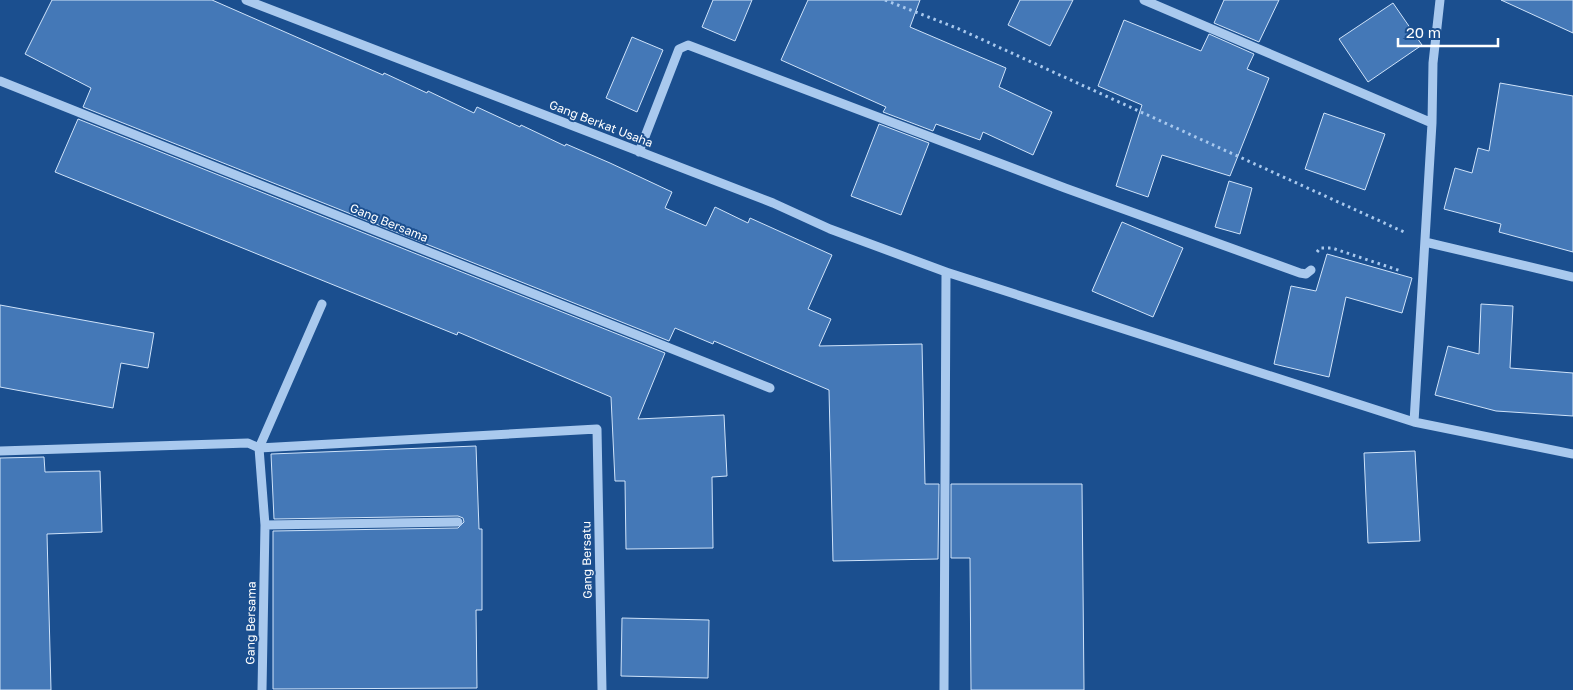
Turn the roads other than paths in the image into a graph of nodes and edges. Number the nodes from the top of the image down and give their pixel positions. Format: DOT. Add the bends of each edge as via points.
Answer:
graph roads {
  1 [pos="246,0"];
  2 [pos="1144,0"];
  3 [pos="1440,0"];
  4 [pos="0,81"];
  5 [pos="1432,122"];
  6 [pos="639,152"];
  7 [pos="1425,242"];
  8 [pos="1311,270"];
  9 [pos="946,272"];
  10 [pos="1573,277"];
  11 [pos="322,304"];
  12 [pos="770,388"];
  13 [pos="1414,422"];
  14 [pos="258,448"];
  15 [pos="0,451"];
  16 [pos="1573,454"];
  17 [pos="458,522"];
  18 [pos="265,525"];
  19 [pos="262,690"];
  20 [pos="602,690"];
  21 [pos="944,690"];
  1 -- 6 [label="street, Gang Berkat Usaha"];
  2 -- 5 [label="street"];
  3 -- 5 [label="street" via="1433,63"];
  4 -- 12 [label="street, Gang Bersama"];
  5 -- 7 [label="street"];
  6 -- 8 [label="street" via="679,49 688,45 1300,273 1306,274"];
  6 -- 9 [label="street, Gang Berkat Usaha"];
  7 -- 10 [label="street"];
  7 -- 13 [label="street"];
  9 -- 13 [label="street, Gang Berkat Usaha"];
  9 -- 21 [label="street"];
  11 -- 14 [label="street"];
  13 -- 16 [label="street, Gang Berkat Usaha"];
  14 -- 15 [label="street" via="248,443"];
  14 -- 18 [label="street, Gang Bersama"];
  14 -- 20 [label="street, Gang Bersatu" via="598,429"];
  17 -- 18 [label="street"];
  18 -- 19 [label="street, Gang Bersama"];
}
